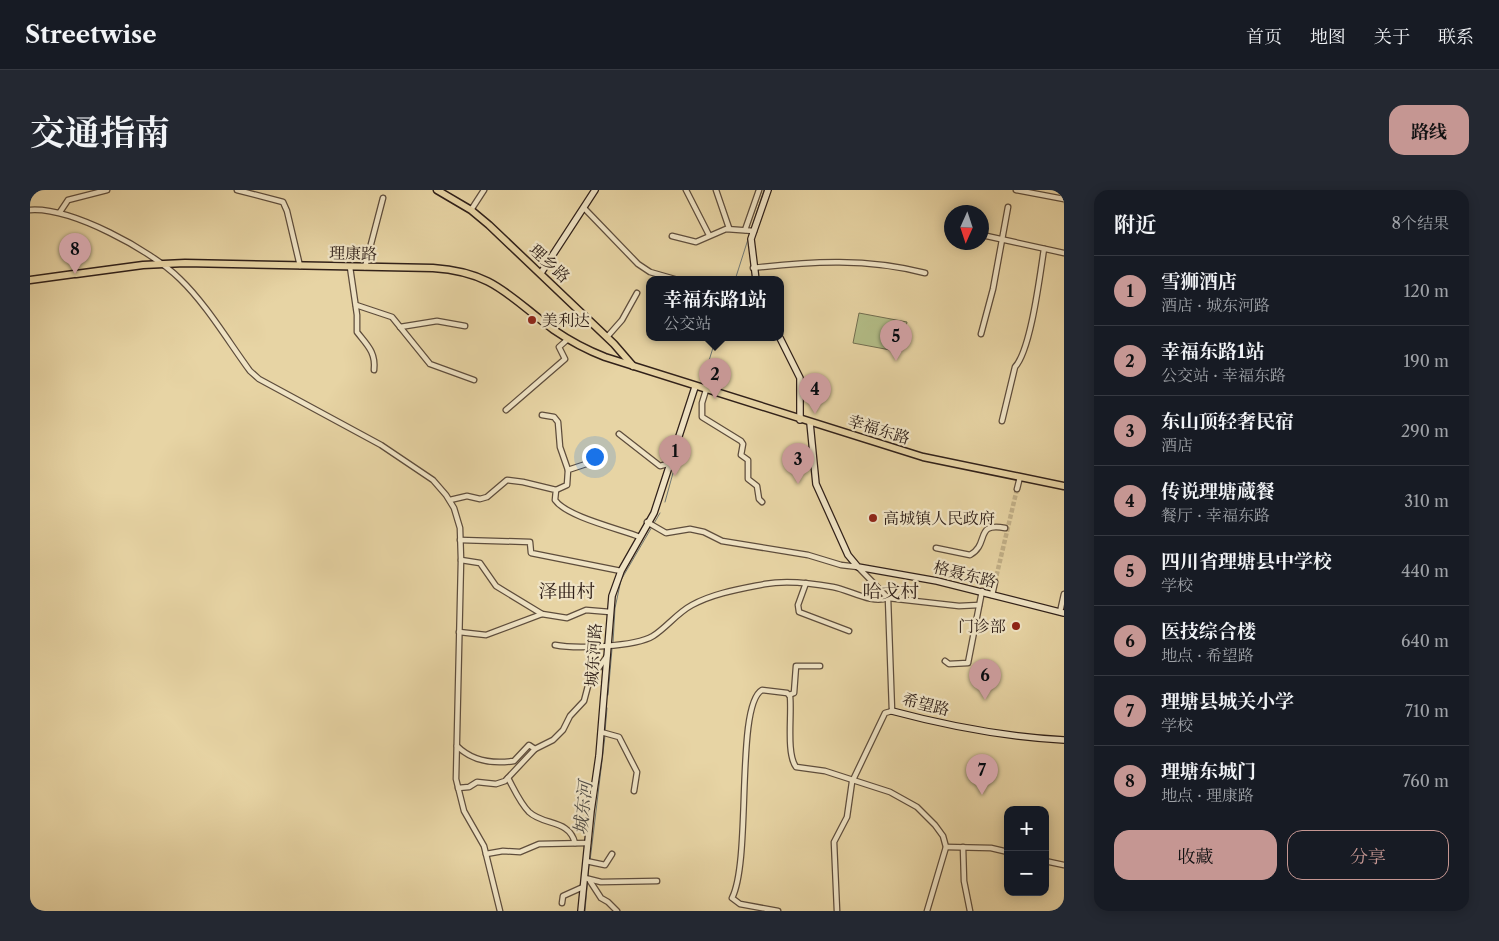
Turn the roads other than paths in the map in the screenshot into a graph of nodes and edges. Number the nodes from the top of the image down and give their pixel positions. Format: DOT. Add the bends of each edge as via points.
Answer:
graph roads {
  1 [pos="107,190"];
  2 [pos="238,190"];
  3 [pos="437,190"];
  4 [pos="484,190"];
  5 [pos="595,190"];
  6 [pos="686,190"];
  7 [pos="716,190"];
  8 [pos="759,190"];
  9 [pos="768,190"];
  10 [pos="1016,190"];
  11 [pos="1033,192"];
  12 [pos="383,198"];
  13 [pos="1064,199"];
  14 [pos="1008,207"];
  15 [pos="584,208"];
  16 [pos="30,210"];
  17 [pos="471,210"];
  18 [pos="60,212"];
  19 [pos="730,228"];
  20 [pos="750,231"];
  21 [pos="709,235"];
  22 [pos="672,236"];
  23 [pos="989,237"];
  24 [pos="1002,240"];
  25 [pos="1044,249"];
  26 [pos="1064,253"];
  27 [pos="163,265"];
  28 [pos="300,266"];
  29 [pos="350,267"];
  30 [pos="365,267"];
  31 [pos="753,268"];
  32 [pos="925,272"];
  33 [pos="541,273"];
  34 [pos="664,276"];
  35 [pos="755,276"];
  36 [pos="30,280"];
  37 [pos="637,293"];
  38 [pos="356,305"];
  39 [pos="465,326"];
  40 [pos="400,327"];
  41 [pos="982,334"];
  42 [pos="607,337"];
  43 [pos="568,339"];
  44 [pos="782,341"];
  45 [pos="614,344"];
  46 [pos="605,357"];
  47 [pos="634,367"];
  48 [pos="374,370"];
  49 [pos="474,380"];
  50 [pos="695,387"];
  51 [pos="706,390"];
  52 [pos="506,410"];
  53 [pos="542,415"];
  54 [pos="800,420"];
  55 [pos="1002,421"];
  56 [pos="810,423"];
  57 [pos="619,434"];
  58 [pos="598,460"];
  59 [pos="671,463"];
  60 [pos="568,470"];
  61 [pos="1020,477"];
  62 [pos="1064,486"];
  63 [pos="1018,489"];
  64 [pos="556,490"];
  65 [pos="450,500"];
  66 [pos="762,502"];
  67 [pos="650,525"];
  68 [pos="1005,528"];
  69 [pos="640,537"];
  70 [pos="460,540"];
  71 [pos="936,548"];
  72 [pos="461,560"];
  73 [pos="858,567"];
  74 [pos="621,571"];
  75 [pos="995,582"];
  76 [pos="806,583"];
  77 [pos="982,591"];
  78 [pos="1064,594"];
  79 [pos="992,595"];
  80 [pos="888,598"];
  81 [pos="979,605"];
  82 [pos="610,612"];
  83 [pos="1062,613"];
  84 [pos="542,614"];
  85 [pos="459,632"];
  86 [pos="849,632"];
  87 [pos="555,645"];
  88 [pos="609,646"];
  89 [pos="607,656"];
  90 [pos="945,660"];
  91 [pos="820,666"];
  92 [pos="789,695"];
  93 [pos="892,711"];
  94 [pos="604,733"];
  95 [pos="1064,740"];
  96 [pos="457,746"];
  97 [pos="535,749"];
  98 [pos="508,778"];
  99 [pos="852,782"];
  100 [pos="458,788"];
  101 [pos="634,791"];
  102 [pos="575,843"];
  103 [pos="588,843"];
  104 [pos="946,847"];
  105 [pos="963,847"];
  106 [pos="1004,851"];
  107 [pos="486,854"];
  108 [pos="612,854"];
  109 [pos="589,862"];
  110 [pos="1049,862"];
  111 [pos="1064,865"];
  112 [pos="587,879"];
  113 [pos="657,881"];
  114 [pos="584,887"];
  115 [pos="562,903"];
  116 [pos="759,909"];
  117 [pos="500,911"];
  118 [pos="581,911"];
  119 [pos="617,911"];
  120 [pos="778,911"];
  121 [pos="837,911"];
  122 [pos="927,911"];
  123 [pos="970,911"];
  1 -- 18 [label="street" via="68,200"];
  2 -- 28 [label="street" via="283,202 288,211"];
  3 -- 17 [label="main road, 理乡路"];
  4 -- 17 [label="street"];
  5 -- 15 [label="street"];
  6 -- 21 [label="street"];
  7 -- 19 [label="street"];
  8 -- 20 [label="street"];
  9 -- 20 [label="street"];
  10 -- 11 [label="street"];
  11 -- 13 [label="street"];
  12 -- 30 [label="street"];
  14 -- 24 [label="street"];
  15 -- 33 [label="street"];
  15 -- 34 [label="street" via="638,264"];
  16 -- 18 [label="street"];
  17 -- 33 [label="main road, 理乡路"];
  18 -- 27 [label="street" via="98,228"];
  19 -- 20 [label="street"];
  19 -- 21 [label="street"];
  20 -- 31 [label="street"];
  21 -- 22 [label="street" via="696,242"];
  23 -- 24 [label="street"];
  24 -- 25 [label="street"];
  24 -- 41 [label="street"];
  25 -- 26 [label="street"];
  25 -- 55 [label="street" via="1029,337 1015,367"];
  27 -- 28 [label="main road, 理康路"];
  27 -- 36 [label="main road, 理康路"];
  27 -- 65 [label="street" via="181,280 259,379 381,445 433,480"];
  28 -- 29 [label="main road, 理康路"];
  29 -- 30 [label="main road, 理康路"];
  29 -- 38 [label="street"];
  30 -- 43 [label="main road, 理康路" via="445,269 477,277 514,296"];
  31 -- 32 [label="street" via="812,261 854,261"];
  31 -- 35 [label="street"];
  33 -- 42 [label="main road, 理乡路"];
  37 -- 42 [label="street" via="622,320"];
  38 -- 40 [label="street" via="392,317"];
  38 -- 48 [label="street" via="357,332 370,346"];
  39 -- 40 [label="street" via="437,321"];
  40 -- 49 [label="street" via="430,364"];
  42 -- 45 [label="main road, 理乡路"];
  43 -- 46 [label="main road, 理康路"];
  43 -- 52 [label="street" via="559,347 565,359"];
  44 -- 54 [label="street" via="800,378"];
  45 -- 46 [label="main road" via="612,352"];
  45 -- 47 [label="main road, 理乡路"];
  46 -- 47 [label="main road, 幸福东路"];
  47 -- 50 [label="main road, 幸福东路"];
  50 -- 51 [label="main road, 幸福东路"];
  50 -- 59 [label="street, 城东河路"];
  51 -- 54 [label="main road, 幸福东路"];
  51 -- 66 [label="street" via="702,417 741,441 741,455 748,460 748,479 757,486"];
  53 -- 60 [label="street" via="554,416 557,420 560,447"];
  54 -- 56 [label="main road, 幸福东路"];
  56 -- 61 [label="main road, 幸福东路" via="923,457"];
  56 -- 73 [label="street" via="816,484 848,555"];
  57 -- 59 [label="street" via="660,466"];
  58 -- 60 [label="street"];
  59 -- 67 [label="street, 城东河路"];
  60 -- 64 [label="street" via="567,484"];
  61 -- 62 [label="main road, 幸福东路"];
  61 -- 63 [label="street"];
  64 -- 65 [label="street" via="507,480 488,497 467,496"];
  64 -- 69 [label="street" via="555,500 568,510 614,530"];
  65 -- 70 [label="street" via="459,522"];
  67 -- 69 [label="street, 城东河路"];
  67 -- 73 [label="street" via="670,533 690,528 722,541"];
  68 -- 71 [label="street" via="988,528 970,555"];
  69 -- 74 [label="street, 城东河路"];
  70 -- 72 [label="street"];
  70 -- 74 [label="street" via="530,542 531,553"];
  72 -- 84 [label="street" via="480,563 496,586"];
  72 -- 85 [label="street"];
  73 -- 77 [label="street, 格聂东路"];
  73 -- 80 [label="street"];
  74 -- 82 [label="street, 城东河路" via="614,587"];
  75 -- 79 [label="street"];
  76 -- 80 [label="street" via="835,587 877,600"];
  76 -- 86 [label="street" via="798,605 799,612"];
  76 -- 88 [label="street" via="766,584 711,596 684,610 652,636"];
  77 -- 79 [label="street, 格聂东路"];
  77 -- 81 [label="street"];
  78 -- 83 [label="street"];
  79 -- 83 [label="street, 格聂东路"];
  80 -- 81 [label="street" via="958,606"];
  80 -- 93 [label="street, 希望路"];
  81 -- 90 [label="street" via="968,663 949,664"];
  82 -- 84 [label="street" via="586,610 567,618"];
  82 -- 88 [label="street, 城东河路"];
  84 -- 85 [label="street" via="486,635"];
  85 -- 96 [label="street"];
  87 -- 88 [label="street" via="573,648"];
  88 -- 89 [label="street, 城东河路"];
  89 -- 94 [label="street, 城东河路"];
  89 -- 97 [label="street" via="589,682 584,701 570,716 563,730 554,740"];
  91 -- 92 [label="street" via="796,666 794,693"];
  92 -- 99 [label="street" via="794,766"];
  92 -- 116 [label="street" via="760,690 753,703 748,729 741,868 732,898 740,904"];
  93 -- 95 [label="street, 希望路" via="983,730"];
  93 -- 99 [label="street" via="885,713"];
  94 -- 101 [label="street" via="620,737 629,752 637,772"];
  94 -- 103 [label="street, 城东河路"];
  96 -- 97 [label="street" via="466,755 492,762 514,761 529,745"];
  96 -- 100 [label="street"];
  97 -- 98 [label="street"];
  98 -- 100 [label="street" via="496,784 478,782"];
  98 -- 102 [label="street" via="530,813 567,829 573,833"];
  99 -- 104 [label="street" via="890,792 917,807 939,831"];
  99 -- 121 [label="street" via="847,817 834,846"];
  100 -- 107 [label="street" via="464,811"];
  102 -- 103 [label="street"];
  102 -- 107 [label="street" via="539,844 520,852 504,850"];
  103 -- 109 [label="street, 城东河路"];
  104 -- 105 [label="street"];
  104 -- 122 [label="street"];
  105 -- 106 [label="street"];
  105 -- 123 [label="street" via="964,881"];
  107 -- 117 [label="street"];
  108 -- 109 [label="street" via="605,865"];
  109 -- 112 [label="street, 城东河路"];
  110 -- 111 [label="street"];
  112 -- 113 [label="street"];
  112 -- 114 [label="street, 城东河路"];
  112 -- 119 [label="street" via="601,898"];
  114 -- 115 [label="street" via="567,892"];
  114 -- 118 [label="street, 城东河路"];
  116 -- 120 [label="street"];
}
